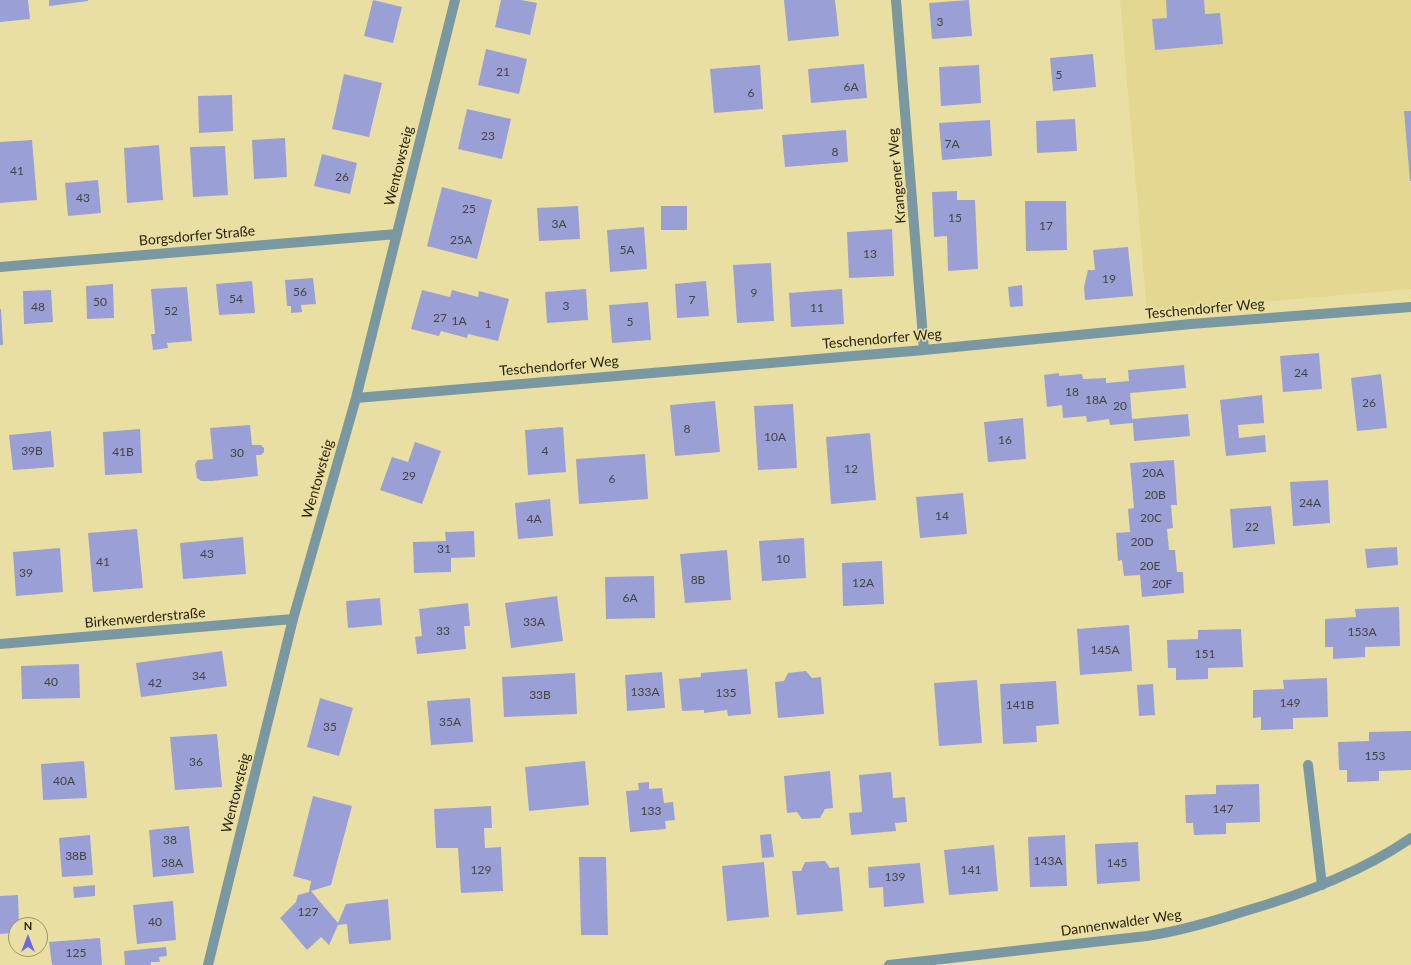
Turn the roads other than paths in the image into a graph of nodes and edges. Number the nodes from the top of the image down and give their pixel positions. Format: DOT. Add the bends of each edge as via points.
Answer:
graph roads {
  1 [pos="455,0"];
  2 [pos="896,0"];
  3 [pos="397,234"];
  4 [pos="0,267"];
  5 [pos="1411,307"];
  6 [pos="924,350"];
  7 [pos="356,398"];
  8 [pos="293,619"];
  9 [pos="0,644"];
  10 [pos="1308,765"];
  11 [pos="1411,838"];
  12 [pos="1322,884"];
  13 [pos="208,965"];
  14 [pos="889,965"];
  1 -- 3 [label="street, Wentowsteig"];
  2 -- 6 [label="street, Krangener Weg"];
  3 -- 4 [label="street, Borgsdorfer Straße"];
  3 -- 7 [label="street, Wentowsteig"];
  5 -- 6 [label="street, Teschendorfer Weg" via="1198,323"];
  6 -- 7 [label="street, Teschendorfer Weg"];
  7 -- 8 [label="street, Wentowsteig"];
  8 -- 9 [label="street, Birkenwerderstraße"];
  8 -- 13 [label="street, Wentowsteig"];
  10 -- 12 [label="street"];
  11 -- 12 [label="street, Dannenwalder Weg" via="1364,865"];
  12 -- 14 [label="street, Dannenwalder Weg" via="1299,895 1168,933"];
}
